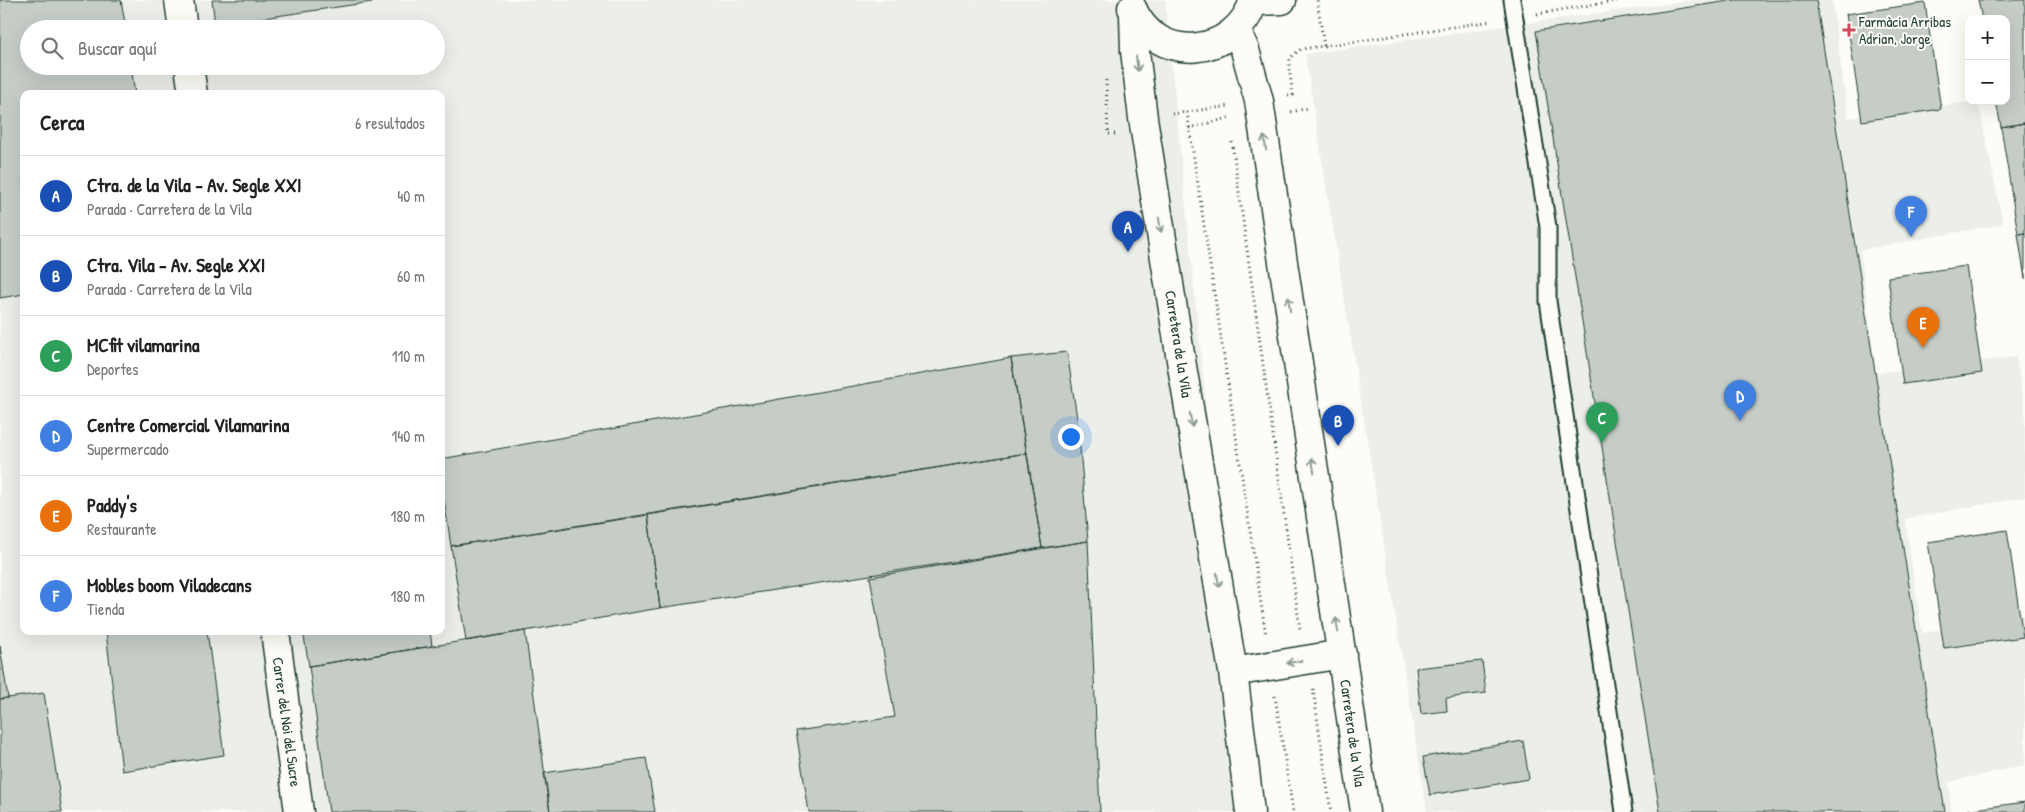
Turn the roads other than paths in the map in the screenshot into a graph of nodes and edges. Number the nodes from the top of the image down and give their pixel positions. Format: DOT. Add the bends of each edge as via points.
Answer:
graph roads {
  1 [pos="179,0"];
  2 [pos="1254,0"];
  3 [pos="1282,0"];
  4 [pos="1512,0"];
  5 [pos="1131,8"];
  6 [pos="182,20"];
  7 [pos="1236,30"];
  8 [pos="190,75"];
  9 [pos="192,90"];
  10 [pos="276,635"];
  11 [pos="1342,654"];
  12 [pos="1234,672"];
  13 [pos="299,812"];
  14 [pos="1250,812"];
  15 [pos="1365,812"];
  16 [pos="1624,812"];
  1 -- 6 [label="street"];
  2 -- 3 [label="street"];
  2 -- 7 [label="street" via="1250,12"];
  4 -- 16 [label="lane" via="1548,227 1548,301"];
  5 -- 7 [label="street" via="1154,37 1167,44 1210,46"];
  5 -- 12 [label="street, Carretera de la Vila, one-way" via="1143,118"];
  11 -- 7 [label="street, Carretera de la Vila, one-way" via="1258,102 1245,50"];
  8 -- 9 [label="street"];
  10 -- 13 [label="street, Carrer del Noi del Sucre"];
  11 -- 12 [label="street, one-way"];
  11 -- 15 [label="street, Carretera de la Vila"];
  12 -- 14 [label="street, Carretera de la Vila"];
}
